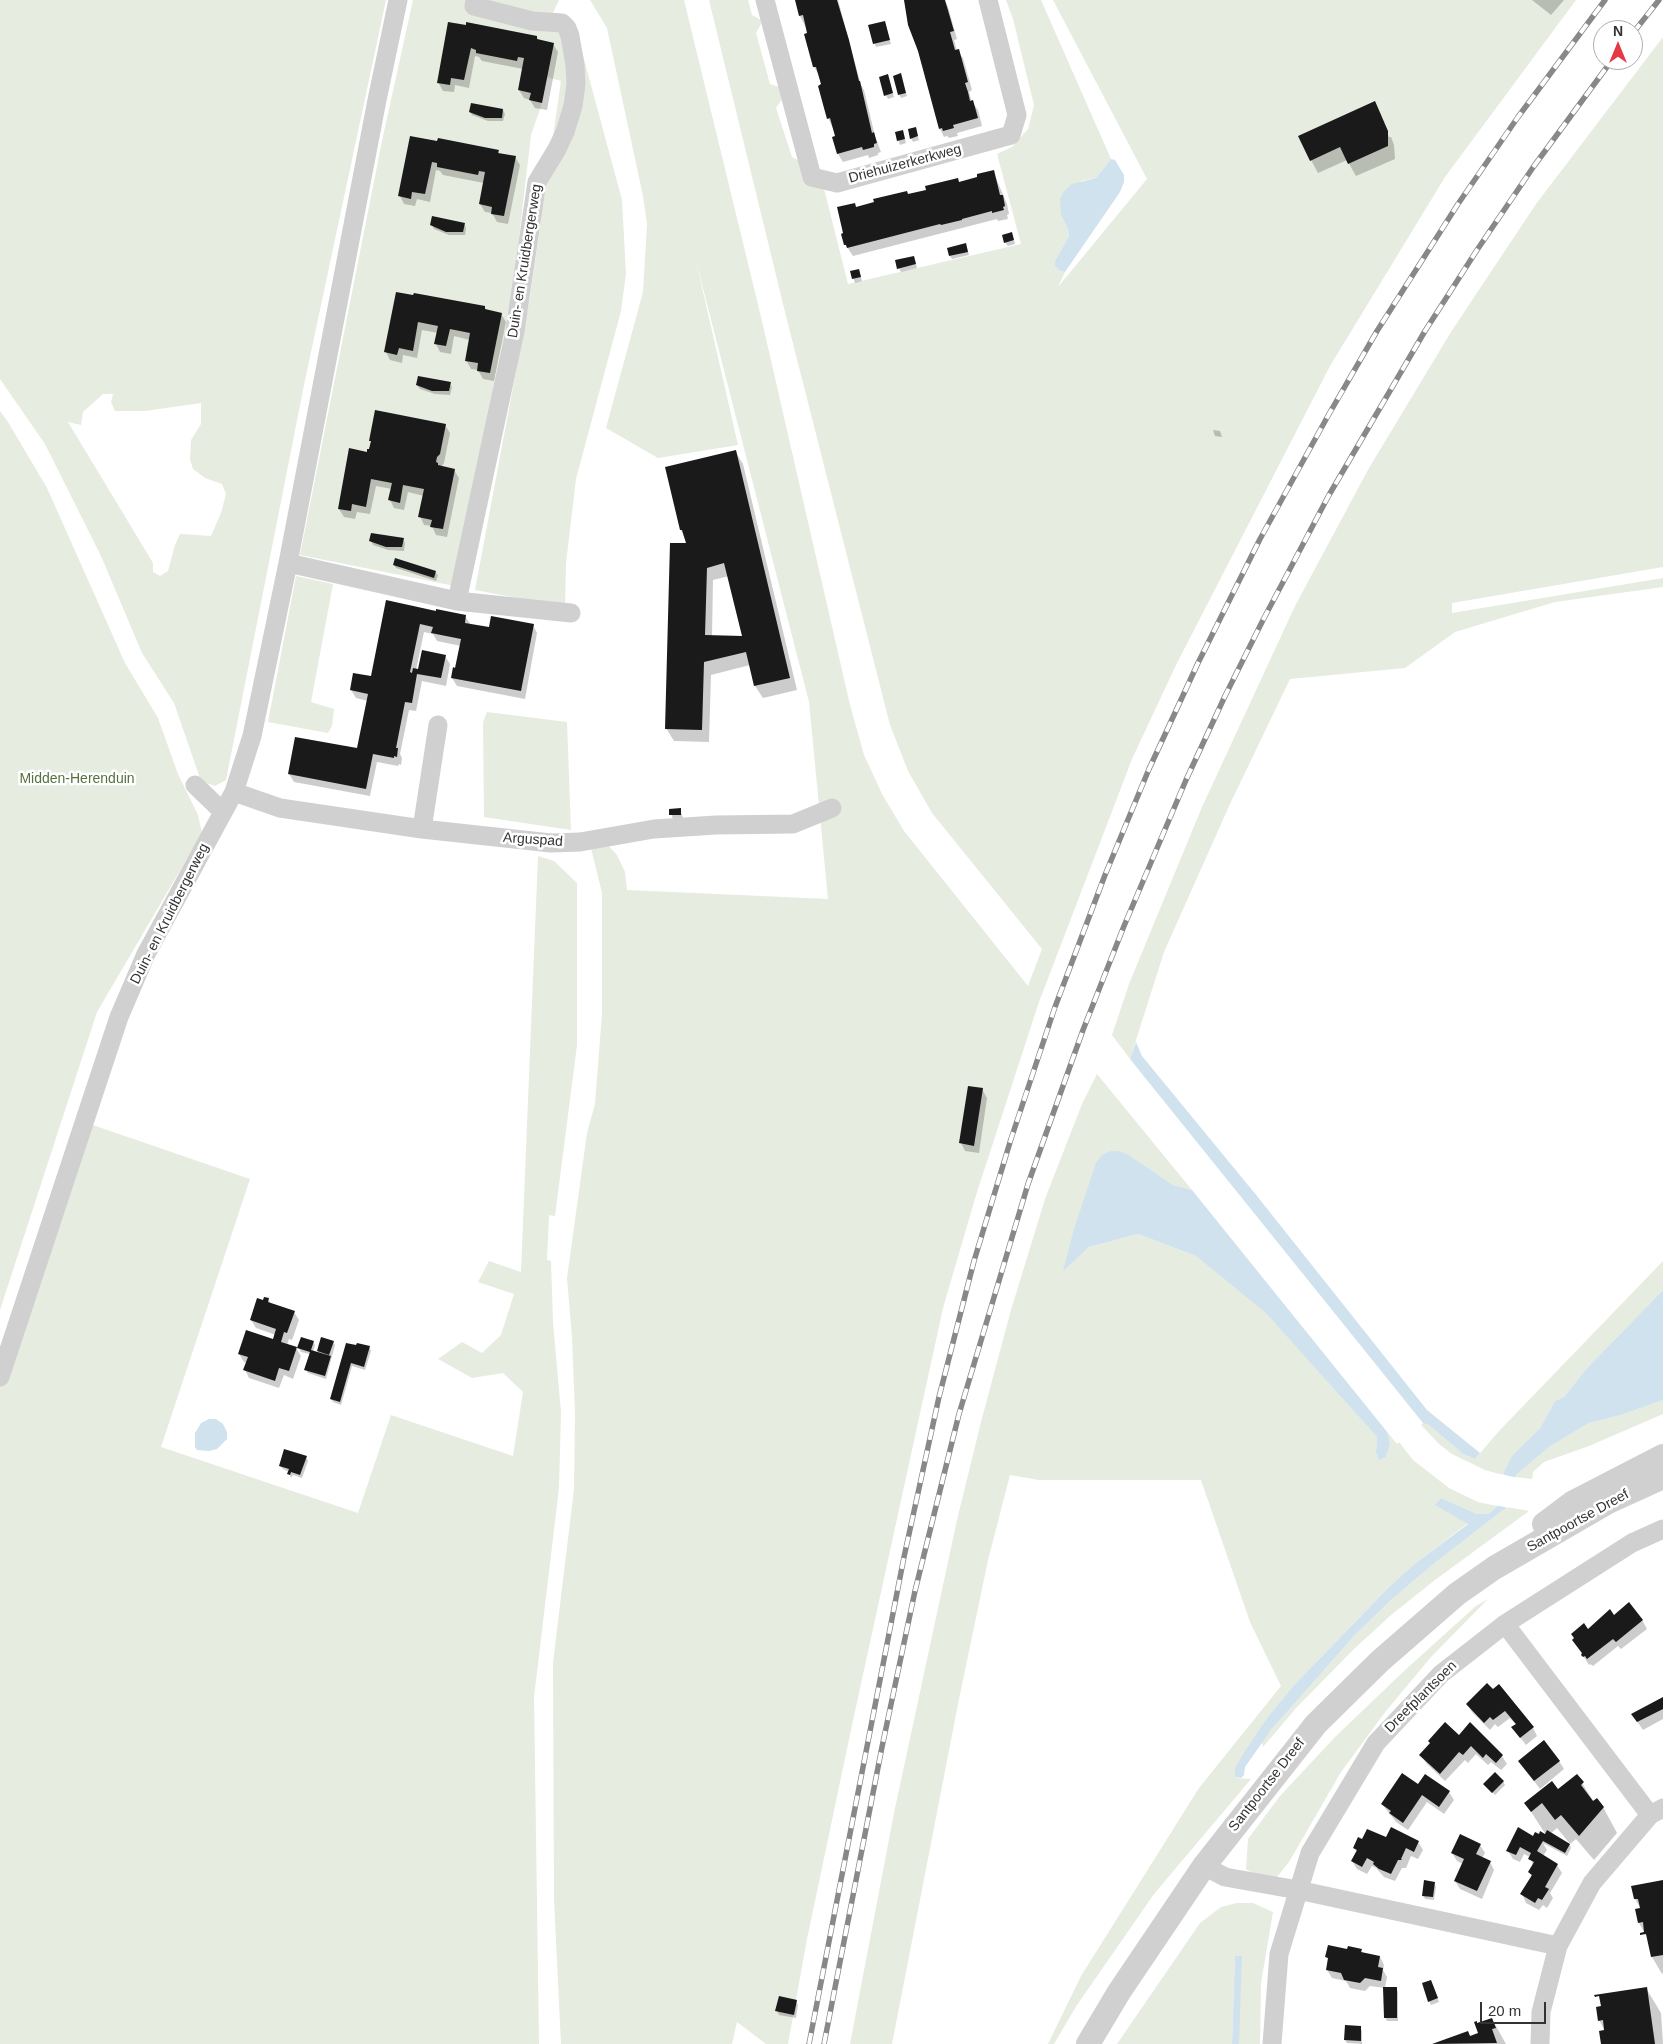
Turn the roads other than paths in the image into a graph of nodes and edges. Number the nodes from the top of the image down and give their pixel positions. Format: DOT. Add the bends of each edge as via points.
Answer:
graph roads {
  1 [pos="398,0"];
  2 [pos="475,0"];
  3 [pos="765,0"];
  4 [pos="988,0"];
  5 [pos="288,563"];
  6 [pos="457,601"];
  7 [pos="571,613"];
  8 [pos="438,725"];
  9 [pos="195,785"];
  10 [pos="234,792"];
  11 [pos="832,808"];
  12 [pos="223,812"];
  13 [pos="422,829"];
  14 [pos="0,1377"];
  15 [pos="1663,1456"];
  16 [pos="1663,1476"];
  17 [pos="1663,1529"];
  18 [pos="1494,1568"];
  19 [pos="1505,1624"];
  20 [pos="1656,1811"];
  21 [pos="1204,1866"];
  22 [pos="1298,1890"];
  23 [pos="1558,1946"];
  24 [pos="1088,2044"];
  25 [pos="1272,2044"];
  26 [pos="1540,2044"];
  1 -- 5 [label="street, Duin- en Kruidbergerweg"];
  2 -- 6 [label="street, Duin- en Kruidbergerweg" via="474,6 532,21 562,23 570,36 576,84 565,132 537,182 515,330"];
  3 -- 4 [label="street, Driehuizerkerkweg" via="812,177 837,183 1011,135 1017,115"];
  5 -- 6 [label="street"];
  5 -- 10 [label="street, Duin- en Kruidbergerweg" via="252,736"];
  6 -- 7 [label="street"];
  8 -- 13 [label="street"];
  9 -- 12 [label="street"];
  10 -- 12 [label="street, Duin- en Kruidbergerweg"];
  10 -- 13 [label="street, Arguspad" via="280,808"];
  11 -- 13 [label="street, Arguspad" via="793,824 654,829 580,842 551,843"];
  12 -- 14 [label="street, Duin- en Kruidbergerweg" via="146,954 119,1017"];
  15 -- 18 [label="street, Santpoortse Dreef" via="1572,1503 1536,1529"];
  16 -- 18 [label="street, Santpoortse Dreef" via="1608,1502"];
  17 -- 19 [label="street" via="1632,1543"];
  18 -- 21 [label="street, Santpoortse Dreef" via="1457,1594 1380,1661 1316,1724"];
  19 -- 20 [label="street"];
  19 -- 22 [label="street, Dreefplantsoen" via="1441,1674 1376,1743 1310,1853"];
  20 -- 23 [label="street" via="1592,1883"];
  21 -- 22 [label="street" via="1225,1877"];
  21 -- 24 [label="street, Santpoortse Dreef"];
  22 -- 23 [label="street"];
  22 -- 25 [label="street, Dreefplantsoen" via="1279,1954"];
  23 -- 26 [label="street" via="1541,2012"];
}
